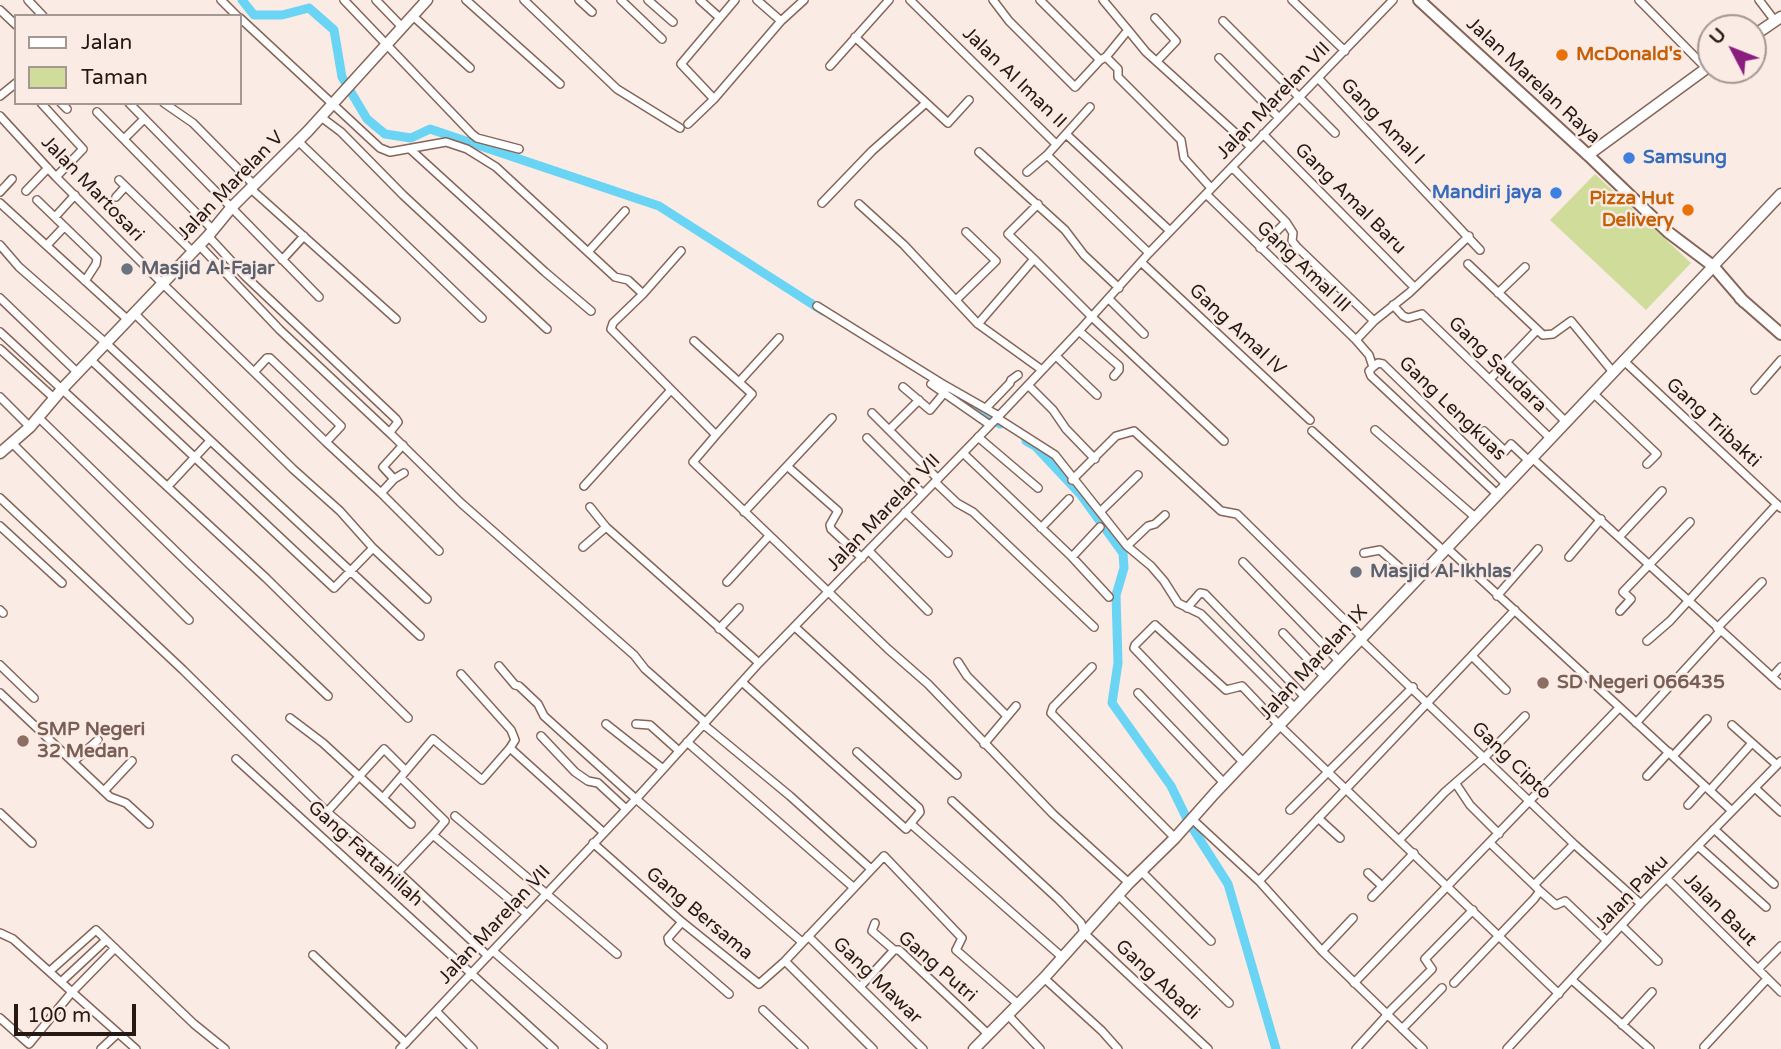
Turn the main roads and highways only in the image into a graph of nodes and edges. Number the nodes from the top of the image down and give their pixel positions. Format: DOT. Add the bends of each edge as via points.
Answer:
graph roads {
  1 [pos="427,0"];
  2 [pos="1419,0"];
  3 [pos="1697,75"];
  4 [pos="1588,155"];
  5 [pos="1781,194"];
  6 [pos="1711,269"];
  7 [pos="1781,334"];
  8 [pos="0,453"];
  9 [pos="974,1049"];
  1 -- 8 [label="main road, Jalan Marelan V" via="30,427"];
  2 -- 4 [label="main road, Jalan Marelan Raya"];
  3 -- 4 [label="main road"];
  4 -- 6 [label="main road, Jalan Marelan Raya"];
  5 -- 6 [label="main road, Jalan Marelan IX"];
  6 -- 7 [label="main road, Jalan Marelan Raya"];
  6 -- 9 [label="main road, Jalan Marelan IX"];
}
